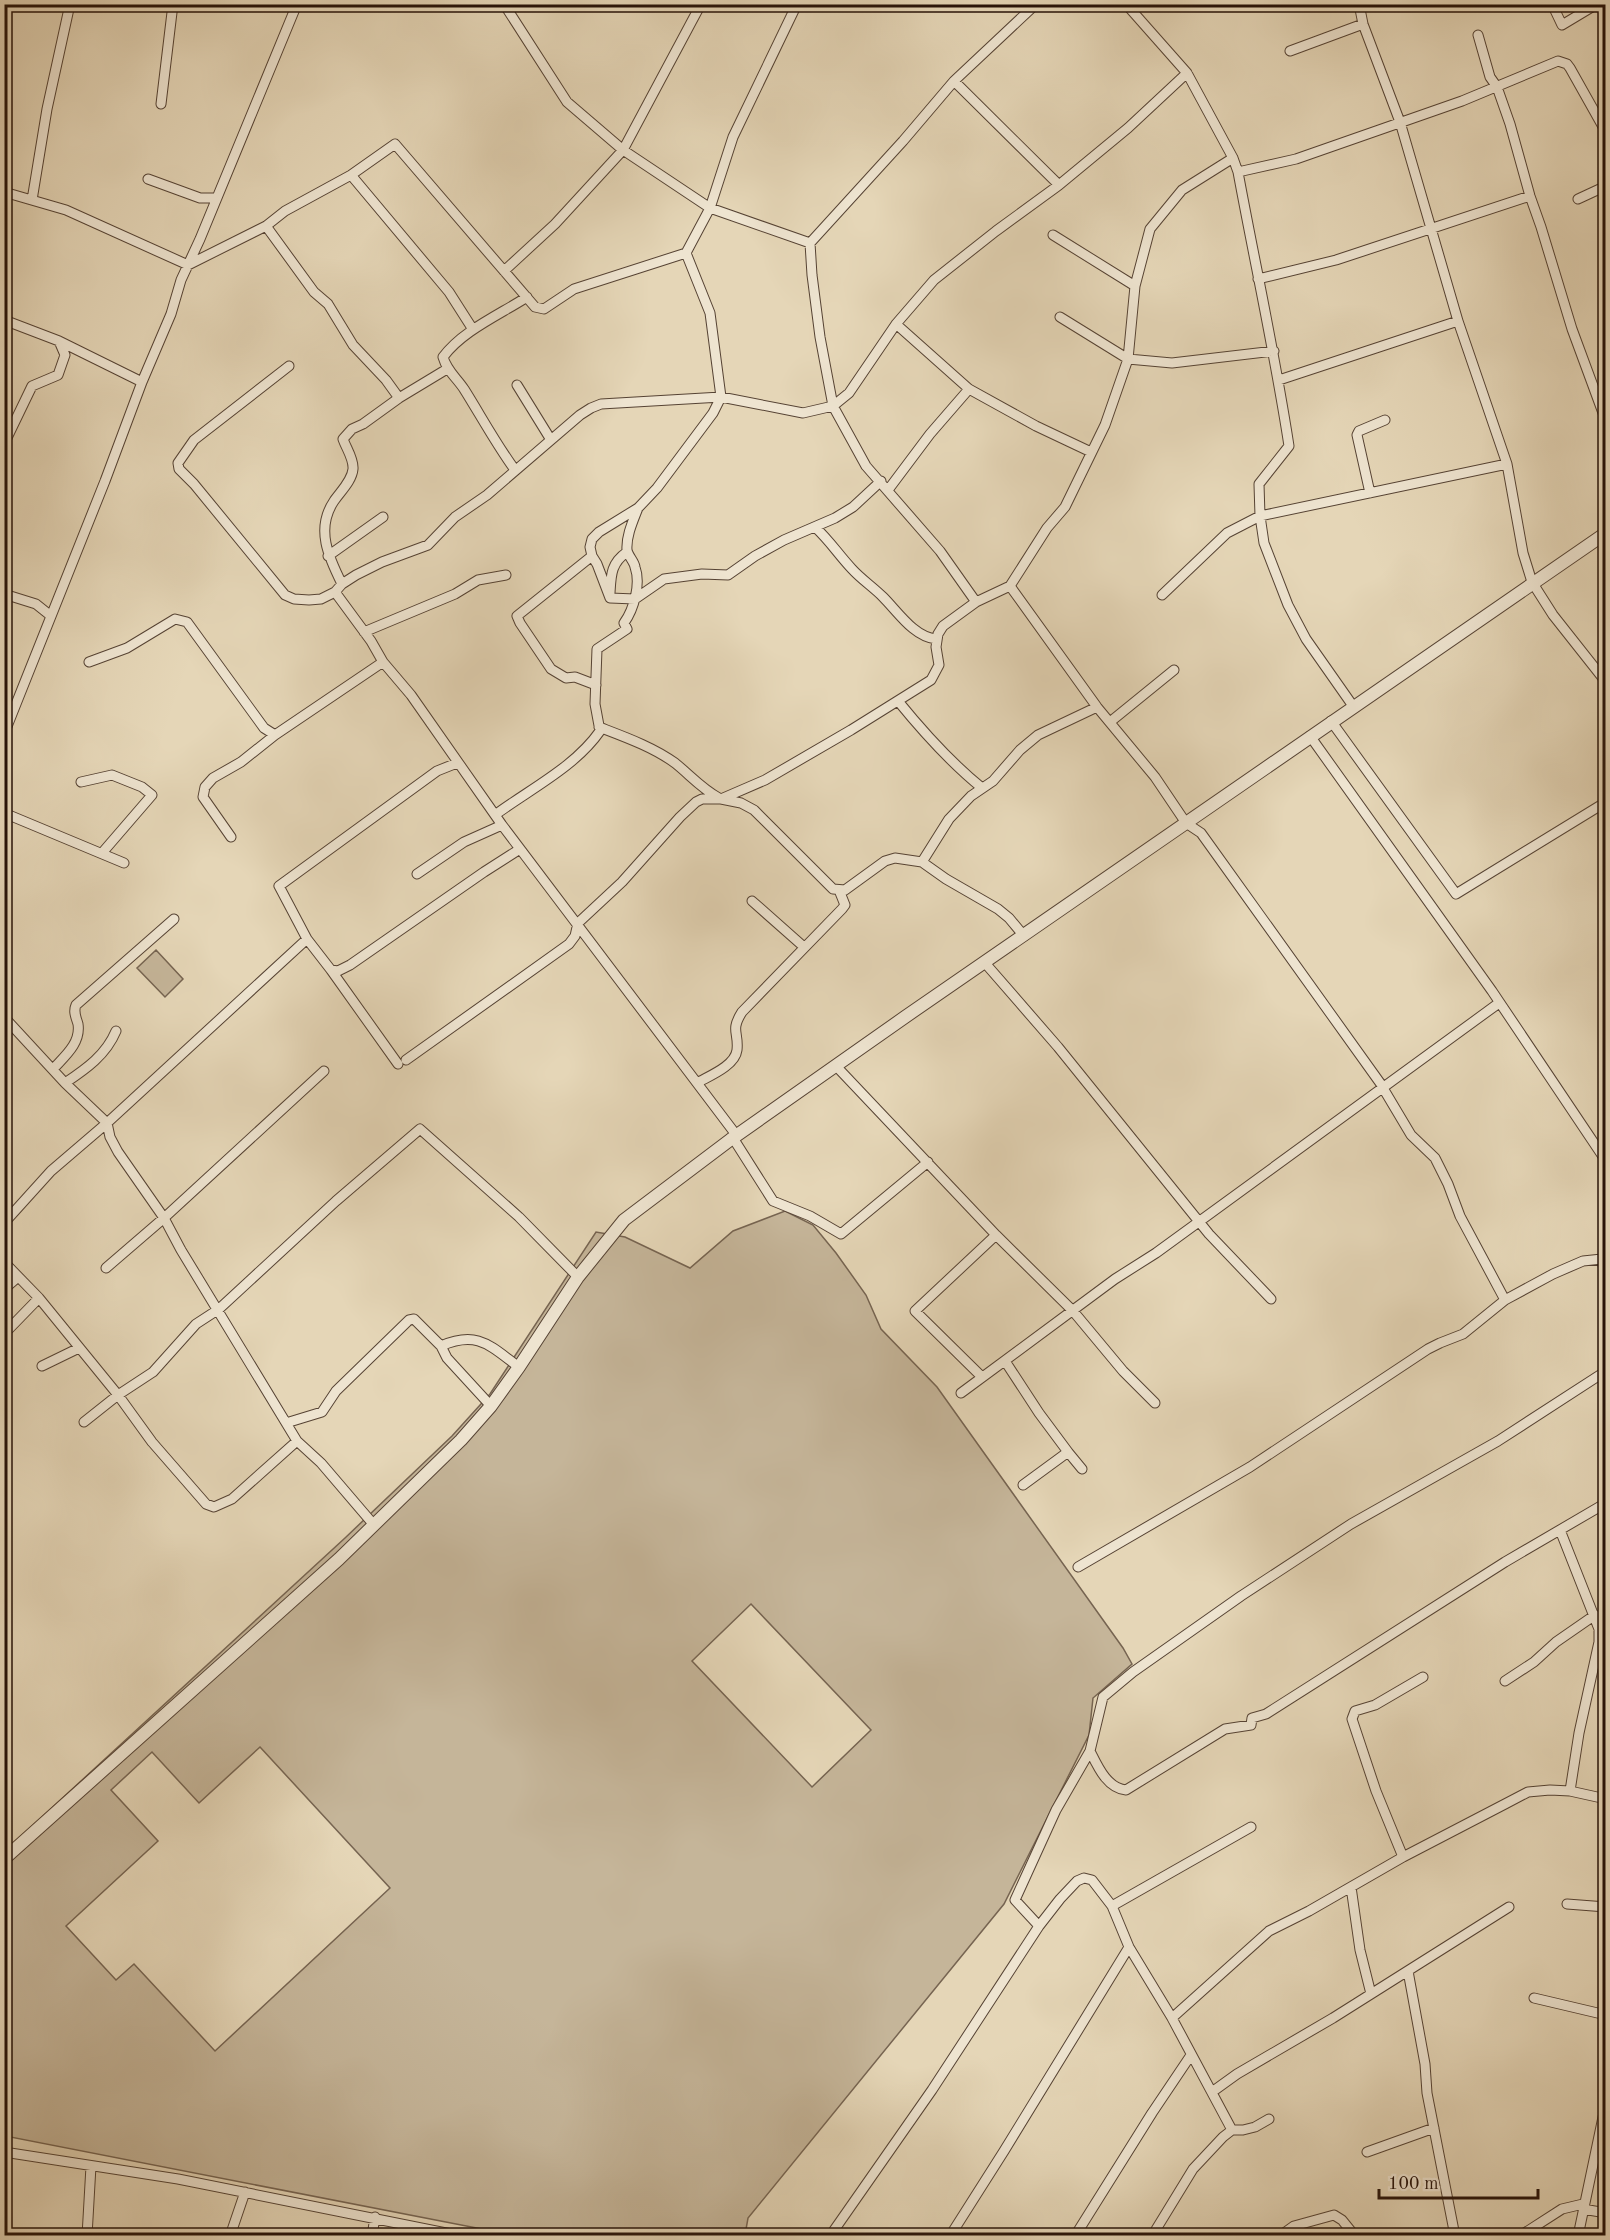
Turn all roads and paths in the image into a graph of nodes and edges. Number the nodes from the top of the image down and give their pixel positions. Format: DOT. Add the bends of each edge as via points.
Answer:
graph roads {
  1 [pos="70,4"];
  2 [pos="173,4"];
  3 [pos="297,4"];
  4 [pos="504,4"];
  5 [pos="701,4"];
  6 [pos="797,4"];
  7 [pos="1036,4"];
  8 [pos="1359,4"];
  9 [pos="1552,4"];
  10 [pos="1597,4"];
  11 [pos="1129,6"];
  12 [pos="1363,24"];
  13 [pos="1478,35"];
  14 [pos="1290,51"];
  15 [pos="1187,73"];
  16 [pos="954,81"];
  17 [pos="1497,87"];
  18 [pos="162,104"];
  19 [pos="1401,122"];
  20 [pos="1605,131"];
  21 [pos="623,150"];
  22 [pos="1233,158"];
  23 [pos="1238,172"];
  24 [pos="351,175"];
  25 [pos="148,179"];
  26 [pos="1059,185"];
  27 [pos="1605,186"];
  28 [pos="4,192"];
  29 [pos="1530,196"];
  30 [pos="216,198"];
  31 [pos="1578,199"];
  32 [pos="32,200"];
  33 [pos="710,208"];
  34 [pos="266,226"];
  35 [pos="1430,228"];
  36 [pos="1053,235"];
  37 [pos="810,243"];
  38 [pos="686,253"];
  39 [pos="188,266"];
  40 [pos="504,271"];
  41 [pos="1258,279"];
  42 [pos="1135,286"];
  43 [pos="527,297"];
  44 [pos="1060,317"];
  45 [pos="4,320"];
  46 [pos="1458,321"];
  47 [pos="896,324"];
  48 [pos="472,328"];
  49 [pos="59,342"];
  50 [pos="1274,351"];
  51 [pos="1128,359"];
  52 [pos="289,366"];
  53 [pos="447,369"];
  54 [pos="1279,380"];
  55 [pos="142,382"];
  56 [pos="517,385"];
  57 [pos="969,389"];
  58 [pos="721,397"];
  59 [pos="399,398"];
  60 [pos="833,406"];
  61 [pos="1385,420"];
  62 [pos="1605,421"];
  63 [pos="551,440"];
  64 [pos="4,444"];
  65 [pos="1091,452"];
  66 [pos="1507,464"];
  67 [pos="515,470"];
  68 [pos="880,481"];
  69 [pos="888,490"];
  70 [pos="1370,493"];
  71 [pos="638,508"];
  72 [pos="1260,516"];
  73 [pos="383,518"];
  74 [pos="815,527"];
  75 [pos="1605,532"];
  76 [pos="627,552"];
  77 [pos="328,556"];
  78 [pos="592,556"];
  79 [pos="506,575"];
  80 [pos="1532,582"];
  81 [pos="342,584"];
  82 [pos="1010,586"];
  83 [pos="335,592"];
  84 [pos="4,594"];
  85 [pos="1162,595"];
  86 [pos="610,598"];
  87 [pos="635,599"];
  88 [pos="976,602"];
  89 [pos="51,616"];
  90 [pos="364,632"];
  91 [pos="936,639"];
  92 [pos="89,662"];
  93 [pos="383,662"];
  94 [pos="1174,670"];
  95 [pos="1605,682"];
  96 [pos="596,685"];
  97 [pos="898,701"];
  98 [pos="1353,706"];
  99 [pos="1097,707"];
  100 [pos="1331,721"];
  101 [pos="1110,722"];
  102 [pos="599,727"];
  103 [pos="4,734"];
  104 [pos="275,735"];
  105 [pos="1310,736"];
  106 [pos="457,763"];
  107 [pos="81,782"];
  108 [pos="982,788"];
  109 [pos="721,799"];
  110 [pos="1605,802"];
  111 [pos="4,813"];
  112 [pos="495,815"];
  113 [pos="1186,823"];
  114 [pos="502,825"];
  115 [pos="231,837"];
  116 [pos="520,849"];
  117 [pos="102,853"];
  118 [pos="922,862"];
  119 [pos="124,863"];
  120 [pos="417,874"];
  121 [pos="839,891"];
  122 [pos="752,900"];
  123 [pos="174,919"];
  124 [pos="578,924"];
  125 [pos="1024,936"];
  126 [pos="307,939"];
  127 [pos="804,947"];
  128 [pos="985,963"];
  129 [pos="331,970"];
  130 [pos="1499,1003"];
  131 [pos="4,1017"];
  132 [pos="116,1031"];
  133 [pos="836,1066"];
  134 [pos="53,1069"];
  135 [pos="324,1071"];
  136 [pos="65,1083"];
  137 [pos="697,1083"];
  138 [pos="1383,1088"];
  139 [pos="107,1123"];
  140 [pos="735,1137"];
  141 [pos="1605,1161"];
  142 [pos="928,1162"];
  143 [pos="164,1218"];
  144 [pos="1199,1221"];
  145 [pos="4,1223"];
  146 [pos="996,1235"];
  147 [pos="1604,1256"];
  148 [pos="4,1262"];
  149 [pos="106,1268"];
  150 [pos="18,1277"];
  151 [pos="578,1277"];
  152 [pos="1605,1282"];
  153 [pos="4,1289"];
  154 [pos="39,1298"];
  155 [pos="1271,1299"];
  156 [pos="1505,1300"];
  157 [pos="219,1309"];
  158 [pos="1073,1311"];
  159 [pos="4,1334"];
  160 [pos="441,1346"];
  161 [pos="80,1348"];
  162 [pos="1005,1361"];
  163 [pos="42,1366"];
  164 [pos="519,1367"];
  165 [pos="1605,1371"];
  166 [pos="982,1377"];
  167 [pos="961,1393"];
  168 [pos="118,1395"];
  169 [pos="1155,1403"];
  170 [pos="491,1406"];
  171 [pos="84,1422"];
  172 [pos="286,1423"];
  173 [pos="297,1441"];
  174 [pos="1068,1452"];
  175 [pos="1082,1469"];
  176 [pos="1023,1485"];
  177 [pos="1605,1503"];
  178 [pos="374,1525"];
  179 [pos="1560,1530"];
  180 [pos="1078,1567"];
  181 [pos="1595,1615"];
  182 [pos="1423,1677"];
  183 [pos="1505,1681"];
  184 [pos="1090,1751"];
  185 [pos="1570,1791"];
  186 [pos="1605,1799"];
  187 [pos="1251,1827"];
  188 [pos="1403,1857"];
  189 [pos="4,1859"];
  190 [pos="1351,1887"];
  191 [pos="1567,1904"];
  192 [pos="1112,1906"];
  193 [pos="1509,1907"];
  194 [pos="1605,1908"];
  195 [pos="1039,1926"];
  196 [pos="1129,1947"];
  197 [pos="1408,1971"];
  198 [pos="1371,1994"];
  199 [pos="1534,1998"];
  200 [pos="1605,2015"];
  201 [pos="1172,2018"];
  202 [pos="1191,2055"];
  203 [pos="1212,2092"];
  204 [pos="1605,2103"];
  205 [pos="1269,2119"];
  206 [pos="1434,2128"];
  207 [pos="1232,2130"];
  208 [pos="4,2152"];
  209 [pos="1367,2152"];
  210 [pos="91,2166"];
  211 [pos="244,2192"];
  212 [pos="1583,2206"];
  213 [pos="1605,2213"];
  214 [pos="375,2217"];
  215 [pos="87,2235"];
  216 [pos="230,2235"];
  217 [pos="372,2235"];
  218 [pos="460,2235"];
  219 [pos="830,2235"];
  220 [pos="950,2235"];
  221 [pos="1075,2235"];
  222 [pos="1152,2235"];
  223 [pos="1280,2235"];
  224 [pos="1354,2235"];
  225 [pos="1455,2235"];
  226 [pos="1520,2235"];
  227 [pos="1578,2235"];
  1 -- 32 [label="street"];
  2 -- 18 [label="street"];
  3 -- 30 [label="street"];
  4 -- 21 [label="street" via="567,102"];
  5 -- 21 [label="street"];
  6 -- 33 [label="street" via="733,137"];
  7 -- 16 [label="street"];
  8 -- 12 [label="street"];
  9 -- 10 [label="street" via="1562,25"];
  11 -- 15 [label="street"];
  12 -- 14 [label="street"];
  12 -- 19 [label="street"];
  13 -- 17 [label="street" via="1490,77"];
  15 -- 22 [label="street"];
  15 -- 26 [label="street"];
  16 -- 26 [label="street"];
  16 -- 37 [label="street"];
  17 -- 19 [label="street"];
  17 -- 20 [label="street" via="1563,62"];
  17 -- 29 [label="street"];
  19 -- 23 [label="street" via="1296,159"];
  19 -- 35 [label="street"];
  21 -- 33 [label="street"];
  21 -- 40 [label="street" via="555,224"];
  22 -- 23 [label="street"];
  22 -- 42 [label="street" via="1182,190 1150,229"];
  23 -- 41 [label="street"];
  24 -- 34 [label="street" via="285,211"];
  24 -- 40 [label="street" via="395,144"];
  24 -- 48 [label="street" via="449,292"];
  25 -- 30 [label="street" via="200,198"];
  26 -- 47 [label="street" via="934,280"];
  27 -- 31 [label="street"];
  28 -- 32 [label="street"];
  29 -- 35 [label="street"];
  29 -- 62 [label="street"];
  30 -- 39 [label="street"];
  32 -- 39 [label="street" via="66,210"];
  33 -- 37 [label="street"];
  33 -- 38 [label="street"];
  34 -- 39 [label="street"];
  34 -- 59 [label="street" via="314,292 328,304 353,345"];
  35 -- 41 [label="street" via="1336,260"];
  35 -- 46 [label="street"];
  36 -- 42 [label="street"];
  37 -- 60 [label="street" via="820,337"];
  38 -- 43 [label="street" via="574,289 544,309 535,307"];
  38 -- 58 [label="street" via="710,313"];
  39 -- 55 [label="street"];
  40 -- 43 [label="street"];
  41 -- 50 [label="street"];
  42 -- 51 [label="street"];
  43 -- 48 [label="street"];
  44 -- 51 [label="street"];
  45 -- 49 [label="street"];
  46 -- 54 [label="street"];
  46 -- 66 [label="street"];
  47 -- 57 [label="street"];
  47 -- 60 [label="street" via="849,393"];
  48 -- 53 [label="street" via="443,357"];
  49 -- 55 [label="street"];
  49 -- 64 [label="street" via="65,355 58,375 32,386"];
  50 -- 51 [label="street" via="1172,363"];
  50 -- 54 [label="street"];
  51 -- 65 [label="street"];
  52 -- 83 [label="street" via="194,440 178,463 179,470 285,595 309,600"];
  53 -- 59 [label="street"];
  53 -- 67 [label="street" via="459,381"];
  54 -- 72 [label="street" via="1290,446 1260,484"];
  55 -- 89 [label="street"];
  56 -- 63 [label="street"];
  57 -- 65 [label="street"];
  57 -- 69 [label="street"];
  58 -- 60 [label="street" via="803,413"];
  58 -- 63 [label="street" via="601,404 580,415"];
  58 -- 71 [label="street" via="674,468"];
  59 -- 77 [label="street" via="343,439 353,471 327,513 324,527"];
  60 -- 68 [label="street" via="866,466"];
  61 -- 70 [label="street" via="1357,435"];
  63 -- 67 [label="street"];
  65 -- 82 [label="street" via="1065,507"];
  66 -- 70 [label="street"];
  66 -- 80 [label="street"];
  67 -- 81 [label="street" via="455,517 428,545 382,562"];
  68 -- 69 [label="street"];
  68 -- 74 [label="street" via="853,507"];
  69 -- 88 [label="street" via="940,551"];
  70 -- 72 [label="street"];
  71 -- 76 [label="street"];
  71 -- 78 [label="street" via="592,538"];
  72 -- 85 [label="street" via="1227,532"];
  72 -- 98 [label="street" via="1264,543 1288,605 1306,639"];
  73 -- 77 [label="street"];
  74 -- 87 [label="street" via="755,556 728,575 664,579"];
  74 -- 91 [label="street" via="904,620 921,635"];
  75 -- 80 [label="street"];
  76 -- 86 [label="street" via="611,570"];
  76 -- 87 [label="street" via="635,567"];
  77 -- 81 [label="street"];
  78 -- 86 [label="street"];
  78 -- 96 [label="street" via="518,616 551,669 566,678"];
  79 -- 90 [label="street" via="478,580 456,594"];
  80 -- 95 [label="street"];
  80 -- 98 [label="street"];
  81 -- 83 [label="street"];
  82 -- 88 [label="street"];
  82 -- 99 [label="street"];
  83 -- 90 [label="street"];
  84 -- 89 [label="street" via="36,604"];
  86 -- 87 [label="street"];
  87 -- 96 [label="street" via="632,613 624,623 627,629 597,650"];
  88 -- 91 [label="street" via="943,626"];
  89 -- 103 [label="street"];
  90 -- 93 [label="street"];
  91 -- 97 [label="street" via="939,666 935,675"];
  92 -- 104 [label="street" via="127,648 170,621 187,622 264,728"];
  93 -- 104 [label="street"];
  93 -- 106 [label="street" via="411,694"];
  94 -- 101 [label="street"];
  96 -- 102 [label="street"];
  97 -- 108 [label="street" via="929,740"];
  97 -- 109 [label="street" via="765,780"];
  98 -- 100 [label="street"];
  99 -- 101 [label="street"];
  99 -- 108 [label="street" via="1038,735"];
  100 -- 105 [label="street"];
  100 -- 110 [label="street" via="1456,894"];
  101 -- 113 [label="street"];
  102 -- 109 [label="street" via="674,763"];
  102 -- 112 [label="street" via="592,743 573,760"];
  104 -- 115 [label="street" via="213,778 202,792"];
  105 -- 113 [label="street"];
  105 -- 130 [label="street"];
  106 -- 112 [label="street"];
  106 -- 126 [label="street" via="437,771 279,886"];
  107 -- 117 [label="street" via="112,775 152,795"];
  108 -- 118 [label="street" via="949,819"];
  109 -- 121 [label="street" via="754,810 826,884"];
  109 -- 124 [label="street" via="702,799 688,808 622,882"];
  111 -- 117 [label="street"];
  112 -- 114 [label="street"];
  113 -- 125 [label="street"];
  113 -- 138 [label="street" via="1201,833"];
  114 -- 116 [label="street"];
  114 -- 120 [label="street" via="464,842"];
  116 -- 124 [label="street"];
  116 -- 129 [label="street" via="350,965"];
  117 -- 119 [label="street"];
  118 -- 121 [label="street" via="895,858 885,861"];
  118 -- 125 [label="street" via="998,909"];
  121 -- 127 [label="street" via="845,905"];
  122 -- 127 [label="street"];
  123 -- 134 [label="street" via="76,1005 79,1032 69,1053"];
  124 -- 129 [label="street" via="569,944 402,1062"];
  124 -- 137 [label="street"];
  125 -- 128 [label="street"];
  126 -- 129 [label="street"];
  126 -- 139 [label="street"];
  127 -- 137 [label="street" via="742,1012 735,1026 735,1056 721,1070"];
  128 -- 133 [label="street"];
  128 -- 144 [label="street"];
  130 -- 138 [label="street"];
  130 -- 141 [label="street"];
  131 -- 134 [label="street"];
  132 -- 136 [label="street" via="106,1051"];
  133 -- 140 [label="street"];
  133 -- 142 [label="street"];
  134 -- 136 [label="street"];
  135 -- 143 [label="street"];
  136 -- 139 [label="street"];
  137 -- 140 [label="street"];
  138 -- 144 [label="street"];
  138 -- 156 [label="street" via="1412,1135 1435,1158 1460,1216"];
  139 -- 143 [label="street" via="118,1152"];
  139 -- 145 [label="street" via="51,1171"];
  140 -- 142 [label="street" via="773,1201 841,1234"];
  140 -- 151 [label="street" via="624,1221"];
  142 -- 146 [label="street"];
  143 -- 149 [label="street"];
  143 -- 157 [label="street"];
  144 -- 155 [label="street"];
  144 -- 158 [label="street"];
  146 -- 158 [label="street"];
  146 -- 166 [label="street" via="915,1311"];
  147 -- 152 [label="street"];
  147 -- 156 [label="street" via="1553,1274"];
  148 -- 150 [label="street"];
  150 -- 153 [label="street"];
  150 -- 154 [label="street"];
  151 -- 157 [label="street" via="519,1217 420,1129"];
  151 -- 164 [label="street"];
  154 -- 159 [label="street"];
  154 -- 161 [label="street"];
  156 -- 180 [label="street" via="1463,1334 1428,1349 1250,1467"];
  157 -- 168 [label="street" via="196,1323 153,1372"];
  157 -- 172 [label="street"];
  158 -- 162 [label="street"];
  158 -- 169 [label="street"];
  160 -- 164 [label="street" via="472,1338 485,1342"];
  160 -- 170 [label="street" via="447,1358"];
  160 -- 172 [label="street" via="414,1319 409,1320 336,1391 322,1412"];
  161 -- 163 [label="street"];
  161 -- 168 [label="street"];
  162 -- 166 [label="street"];
  162 -- 174 [label="street"];
  164 -- 170 [label="street"];
  165 -- 184 [label="street" via="1498,1441 1351,1524 1133,1672 1103,1697"];
  166 -- 167 [label="street"];
  168 -- 171 [label="street"];
  168 -- 173 [label="street" via="152,1443 210,1506 232,1498"];
  170 -- 178 [label="street"];
  172 -- 173 [label="street"];
  173 -- 178 [label="street"];
  174 -- 175 [label="street"];
  174 -- 176 [label="street"];
  177 -- 179 [label="street"];
  178 -- 189 [label="street"];
  179 -- 181 [label="street"];
  179 -- 184 [label="street" via="1266,1714 1251,1718 1251,1725 1225,1729 1126,1790 1108,1780"];
  181 -- 183 [label="street"];
  181 -- 185 [label="street" via="1599,1642"];
  182 -- 188 [label="street" via="1375,1705 1355,1711 1352,1719"];
  184 -- 195 [label="street" via="1056,1810 1015,1900"];
  185 -- 186 [label="street"];
  185 -- 188 [label="street" via="1528,1792"];
  187 -- 192 [label="street"];
  188 -- 190 [label="street"];
  190 -- 198 [label="street"];
  190 -- 201 [label="street" via="1269,1931"];
  191 -- 194 [label="street"];
  192 -- 195 [label="street" via="1092,1880 1084,1878 1060,1899"];
  192 -- 196 [label="street"];
  193 -- 197 [label="street"];
  195 -- 219 [label="street" via="932,2090"];
  196 -- 201 [label="street"];
  196 -- 220 [label="street"];
  197 -- 198 [label="street"];
  197 -- 206 [label="street"];
  198 -- 203 [label="street" via="1237,2073"];
  199 -- 200 [label="street"];
  201 -- 202 [label="street"];
  202 -- 203 [label="street"];
  202 -- 221 [label="street"];
  203 -- 207 [label="street"];
  204 -- 212 [label="street"];
  205 -- 207 [label="street" via="1255,2127"];
  206 -- 209 [label="street"];
  206 -- 225 [label="street"];
  207 -- 222 [label="street" via="1193,2169"];
  208 -- 210 [label="street"];
  210 -- 211 [label="street"];
  210 -- 215 [label="street"];
  211 -- 214 [label="street"];
  211 -- 216 [label="street"];
  212 -- 213 [label="street"];
  212 -- 226 [label="street" via="1563,2209"];
  212 -- 227 [label="street"];
  214 -- 217 [label="street"];
  214 -- 218 [label="street"];
  223 -- 224 [label="street" via="1294,2226 1334,2216"];
}
